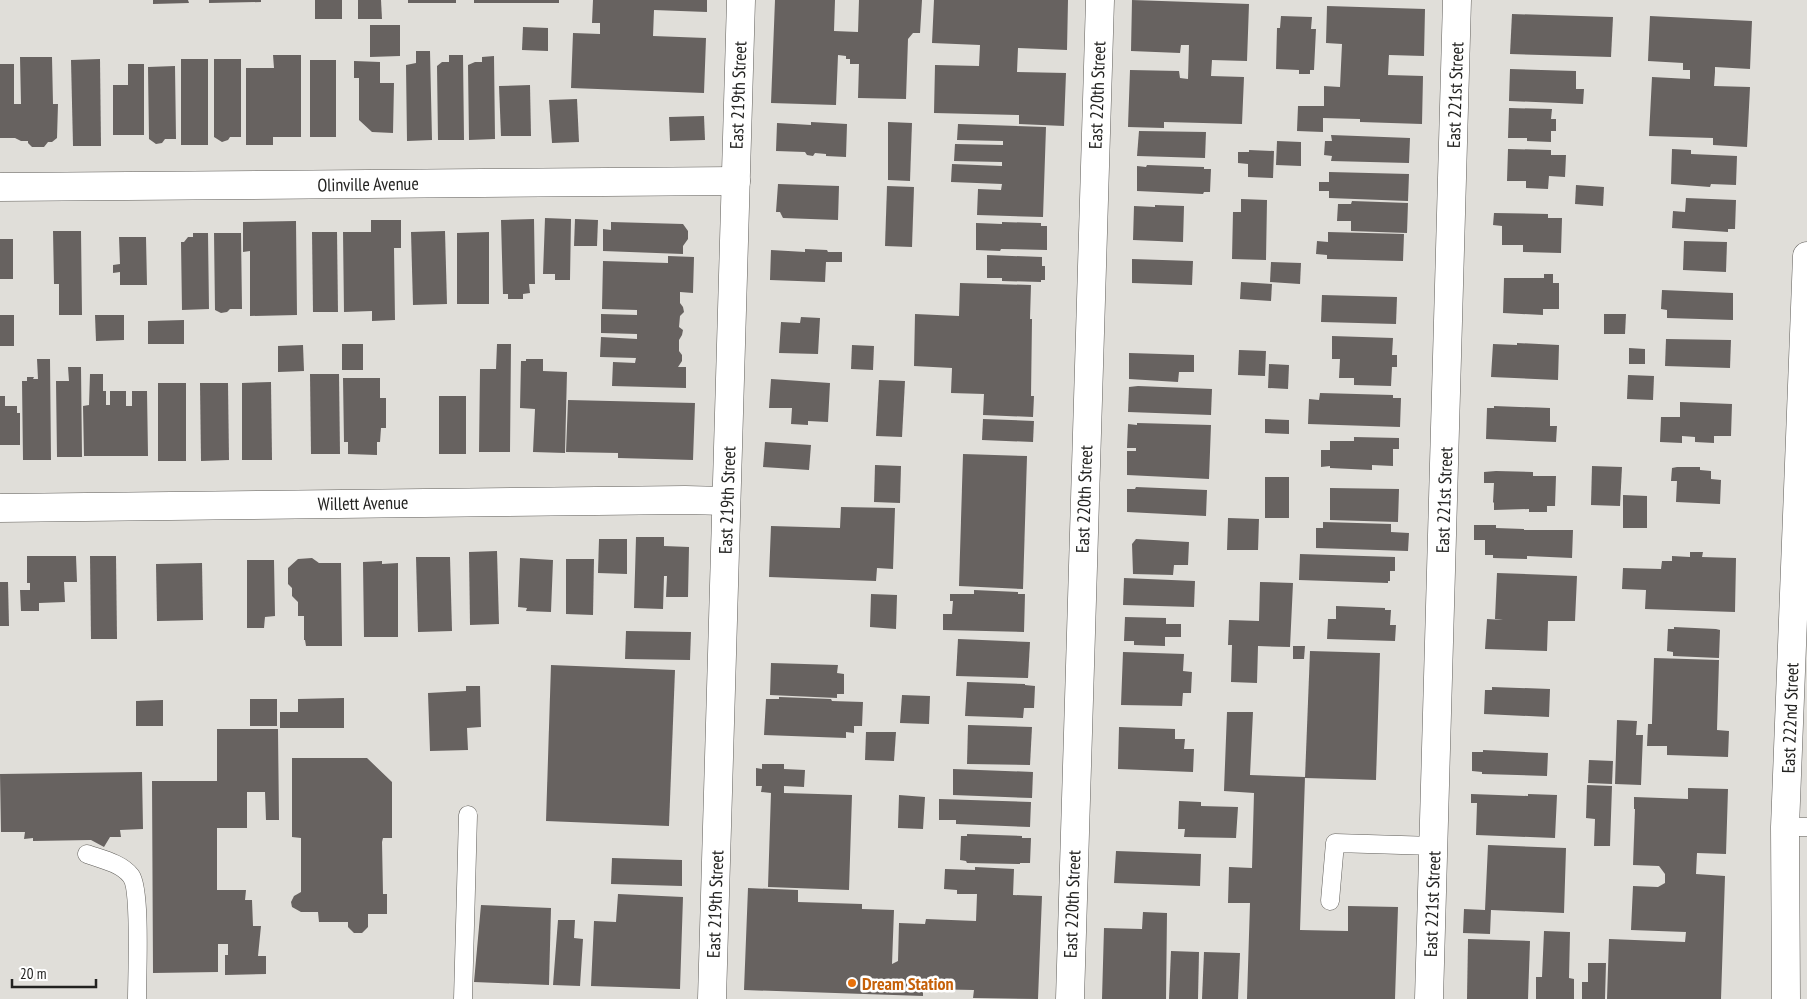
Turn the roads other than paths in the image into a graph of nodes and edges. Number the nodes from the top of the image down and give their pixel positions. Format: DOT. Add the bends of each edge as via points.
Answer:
graph roads {
  1 [pos="741,0"];
  2 [pos="1100,0"];
  3 [pos="1458,0"];
  4 [pos="736,180"];
  5 [pos="0,187"];
  6 [pos="1807,256"];
  7 [pos="726,501"];
  8 [pos="0,508"];
  9 [pos="468,815"];
  10 [pos="1796,827"];
  11 [pos="1434,846"];
  12 [pos="86,854"];
  13 [pos="1330,901"];
  14 [pos="137,999"];
  15 [pos="462,999"];
  16 [pos="712,999"];
  17 [pos="1070,999"];
  18 [pos="1429,999"];
  19 [pos="1786,999"];
  1 -- 4 [label="street, East 219th Street"];
  2 -- 17 [label="street, East 220th Street"];
  3 -- 11 [label="street, East 221st Street"];
  4 -- 5 [label="street, Olinville Avenue"];
  4 -- 7 [label="street, East 219th Street"];
  6 -- 10 [label="street, East 222nd Street"];
  7 -- 8 [label="street, Willett Avenue"];
  7 -- 16 [label="street, East 219th Street"];
  9 -- 15 [label="lane"];
  10 -- 19 [label="street, East 222nd Street"];
  11 -- 13 [label="lane" via="1335,843"];
  11 -- 18 [label="street, East 221st Street"];
  12 -- 14 [label="lane" via="117,865 132,877 137,895"];
}
